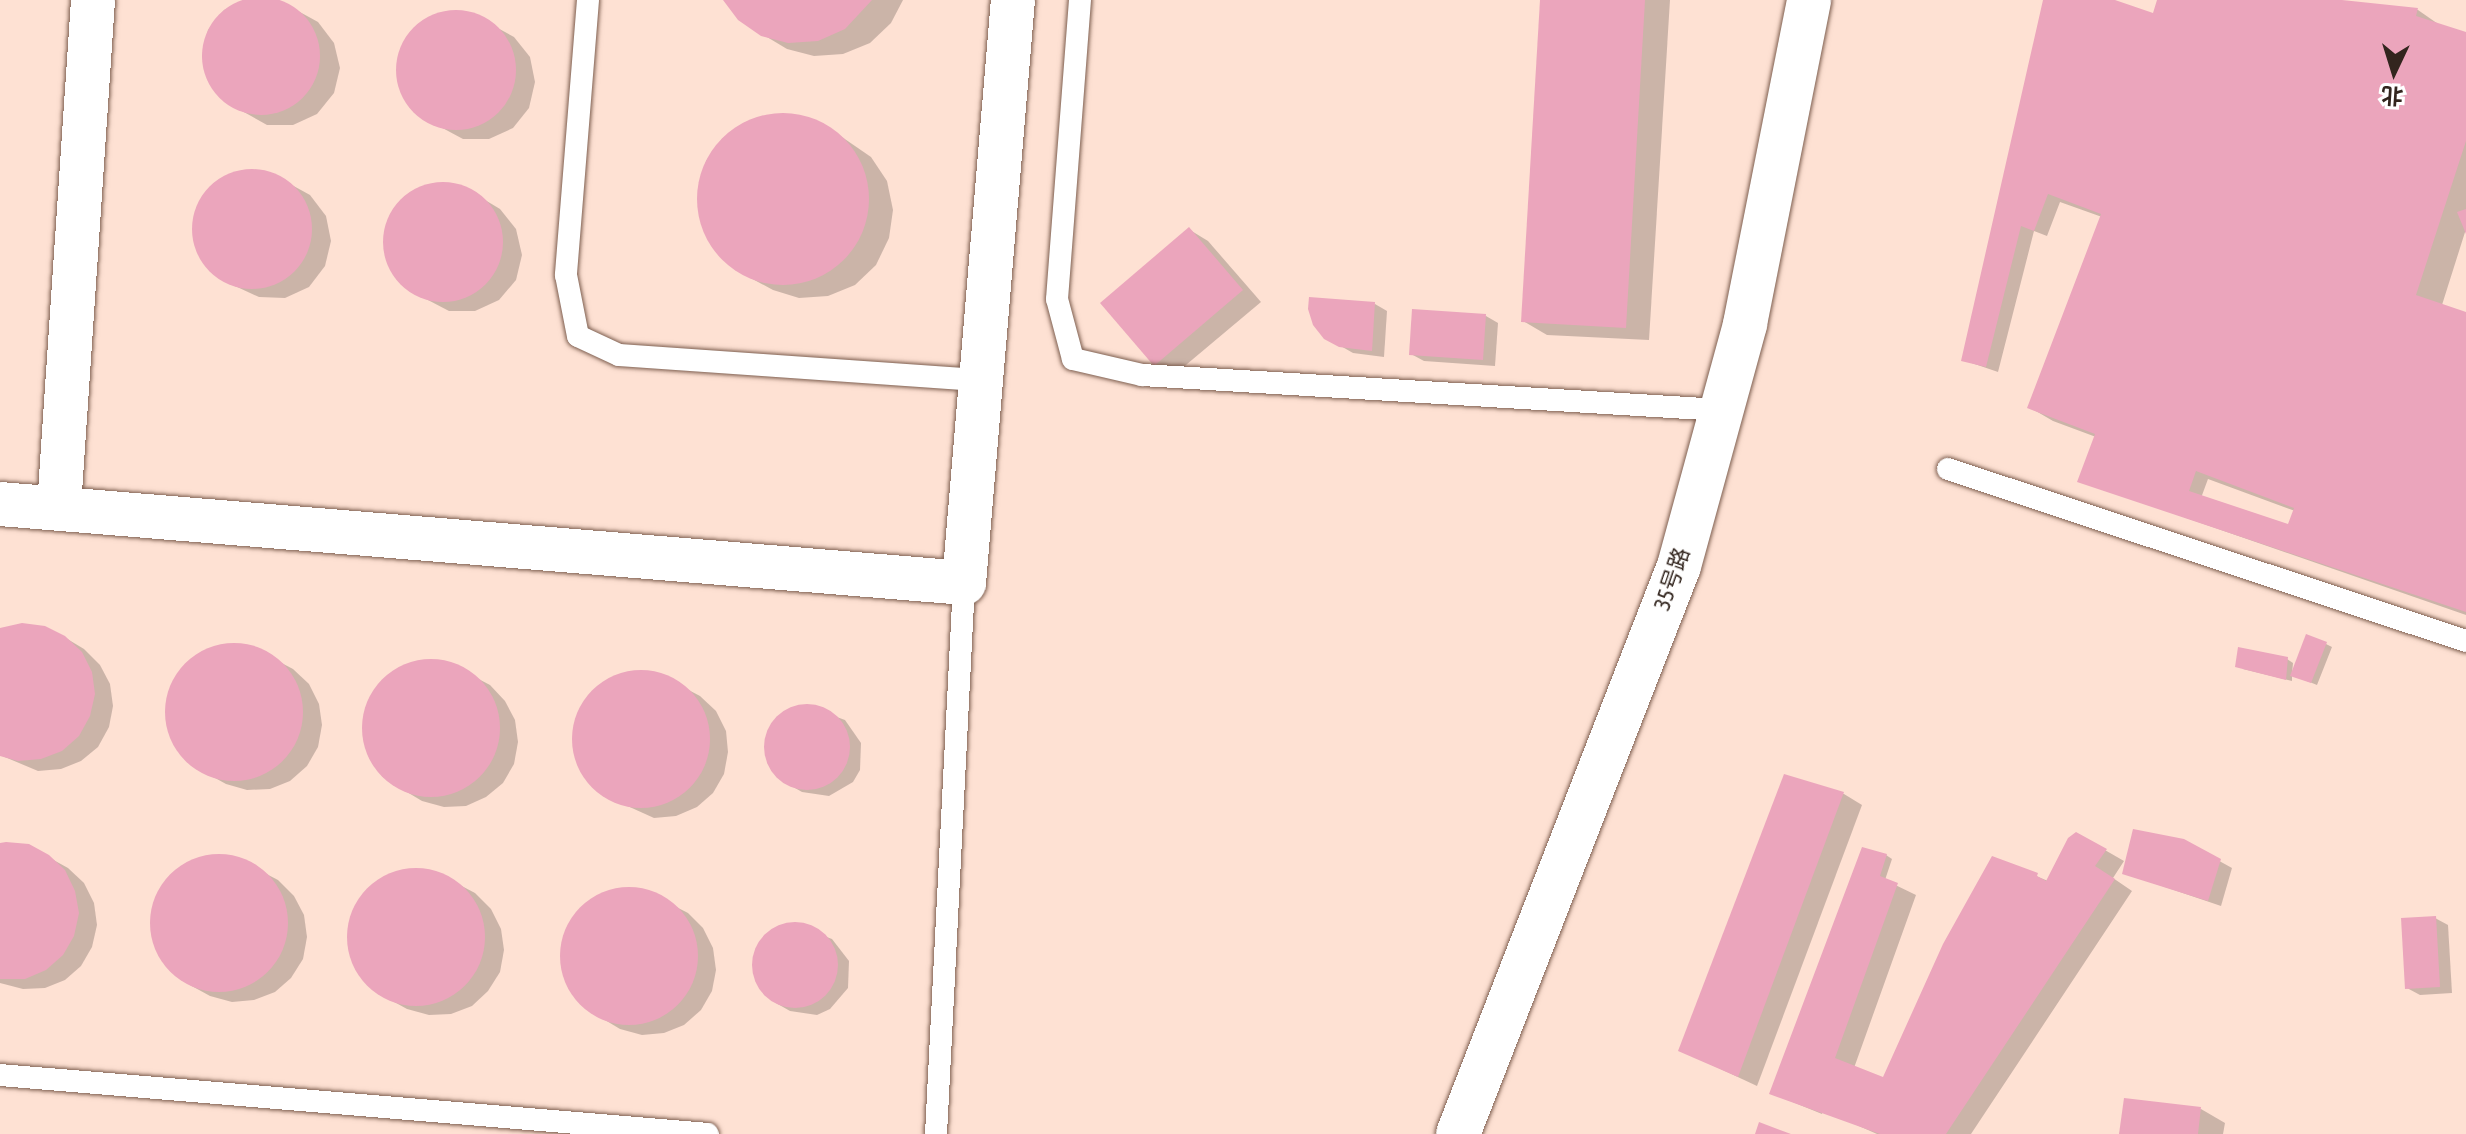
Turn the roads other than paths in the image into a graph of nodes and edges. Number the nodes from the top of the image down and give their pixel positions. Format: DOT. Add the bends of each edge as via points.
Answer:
graph roads {
  1 [pos="93,0"];
  2 [pos="588,0"];
  3 [pos="1013,0"];
  4 [pos="1080,0"];
  5 [pos="1809,0"];
  6 [pos="981,380"];
  7 [pos="1721,410"];
  8 [pos="1948,469"];
  9 [pos="0,504"];
  10 [pos="59,507"];
  11 [pos="964,583"];
  12 [pos="2466,641"];
  13 [pos="0,1075"];
  14 [pos="708,1134"];
  15 [pos="936,1134"];
  16 [pos="1458,1134"];
  1 -- 10 [label="street"];
  2 -- 6 [label="lane" via="566,275 578,336 619,355"];
  3 -- 6 [label="street"];
  4 -- 7 [label="lane" via="1057,299 1073,359 1142,375"];
  5 -- 7 [label="street, 35号路" via="1745,324"];
  6 -- 11 [label="street"];
  7 -- 16 [label="street, 35号路" via="1679,566"];
  8 -- 12 [label="lane"];
  9 -- 10 [label="street"];
  10 -- 11 [label="street"];
  11 -- 15 [label="lane"];
  13 -- 14 [label="lane"];
}
